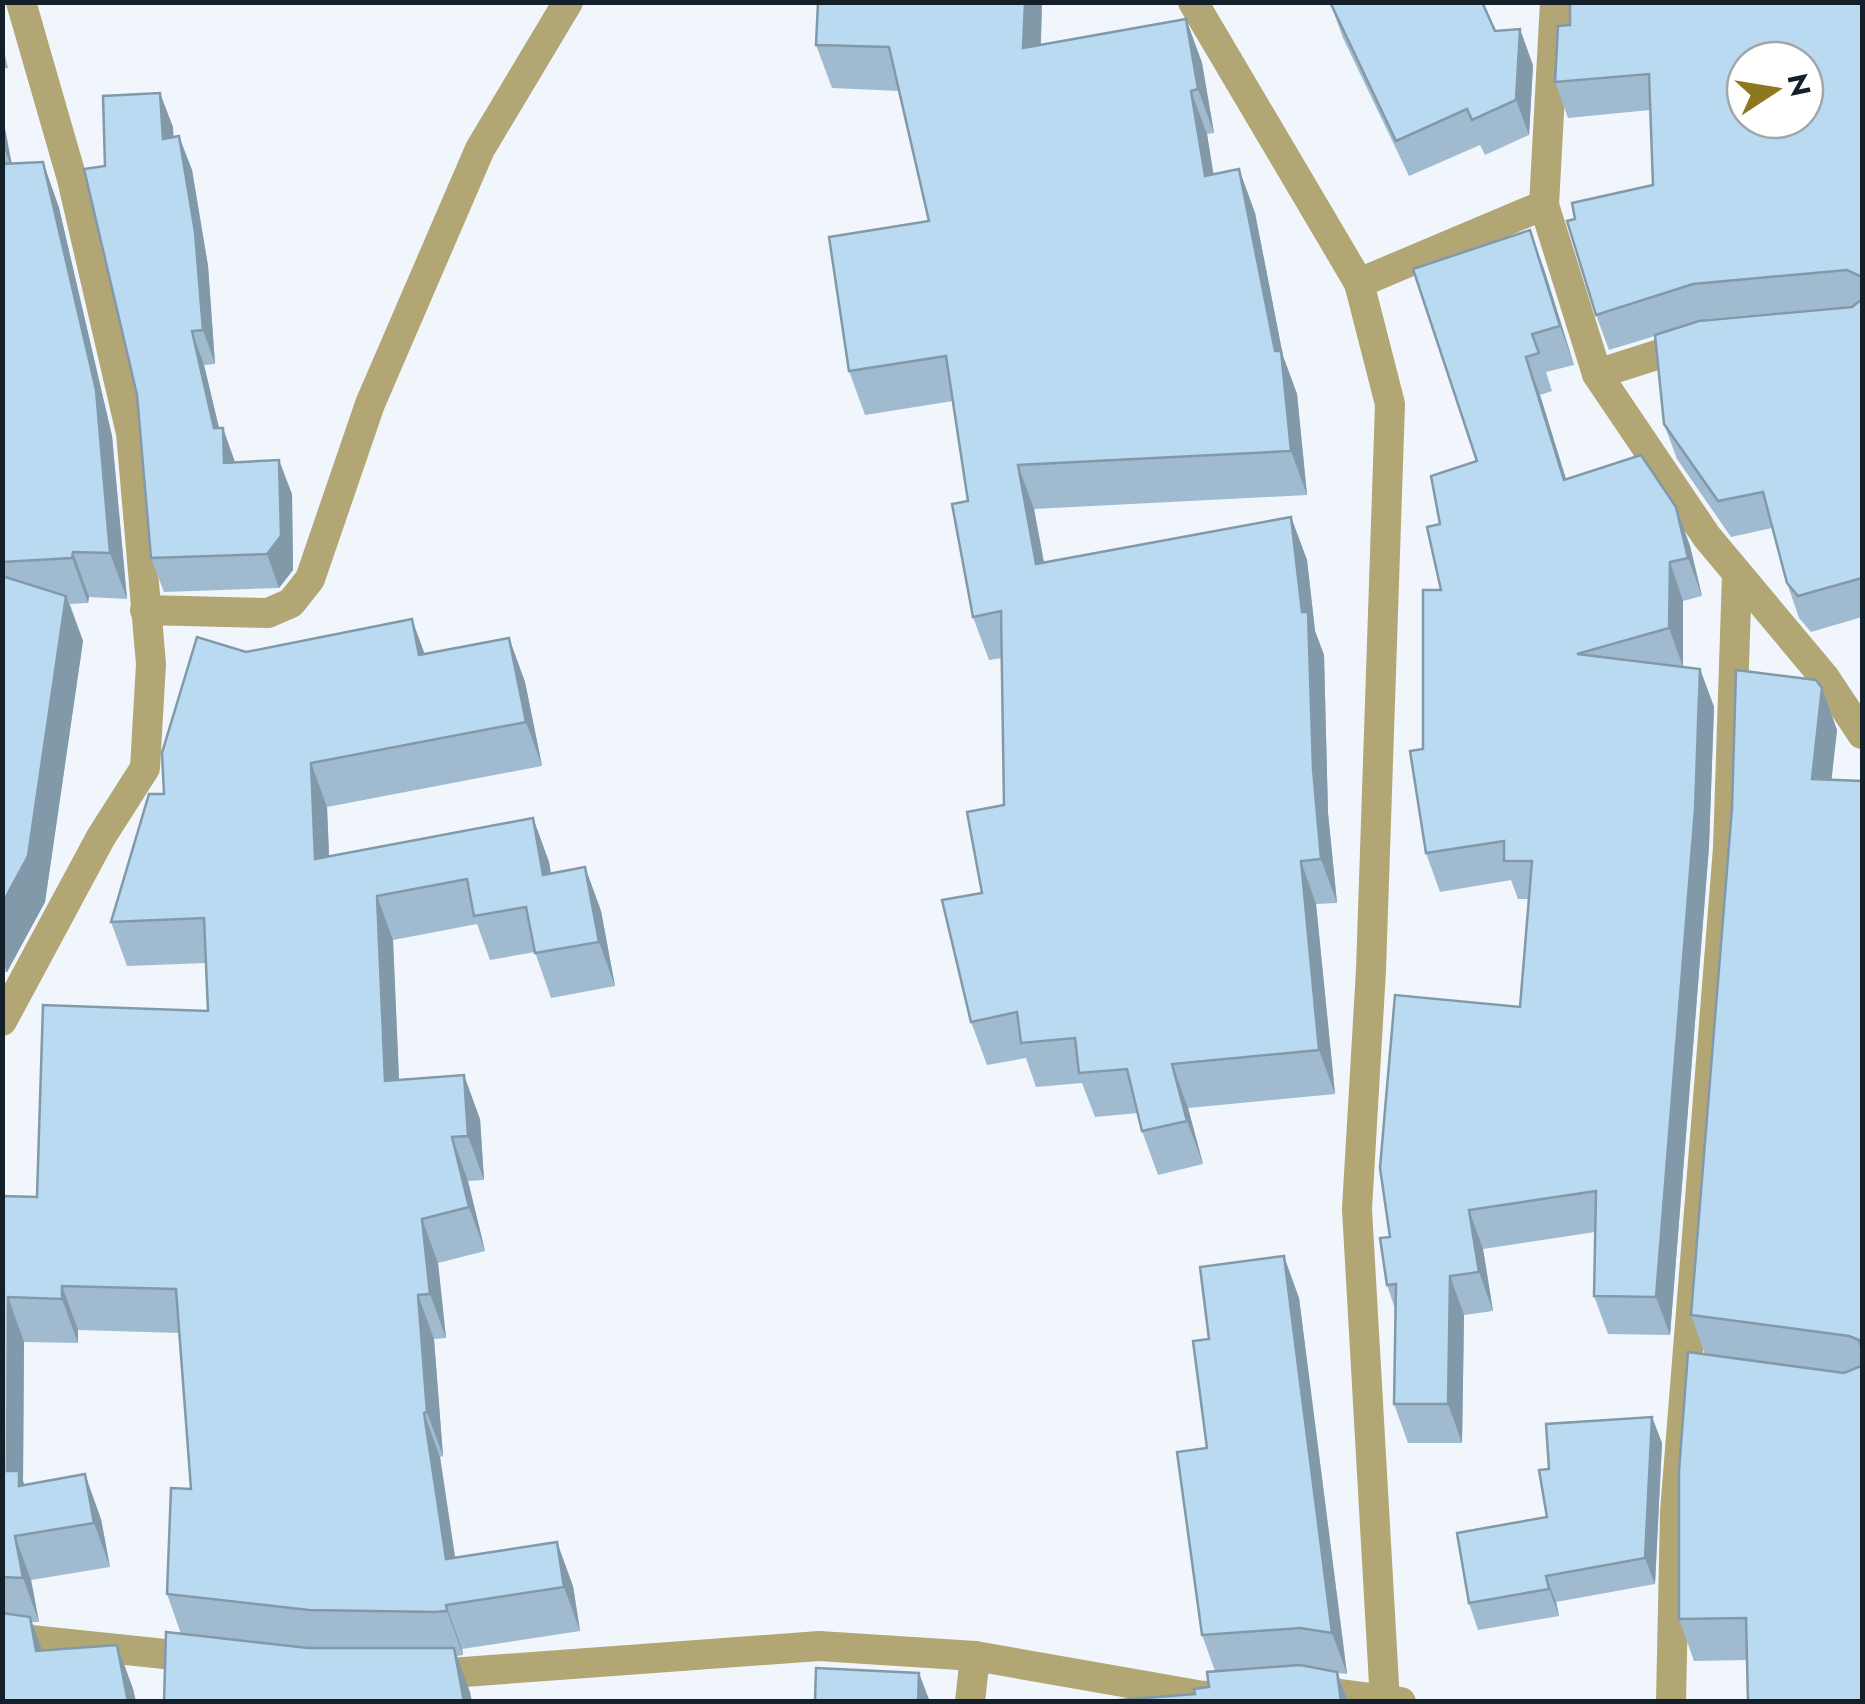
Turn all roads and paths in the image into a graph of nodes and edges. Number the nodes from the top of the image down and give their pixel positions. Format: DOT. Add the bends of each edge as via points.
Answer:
graph roads {
  1 [pos="21,2"];
  2 [pos="568,2"];
  3 [pos="1194,2"];
  4 [pos="1555,2"];
  5 [pos="72,179"];
  6 [pos="37,186"];
  7 [pos="1544,204"];
  8 [pos="1359,282"];
  9 [pos="1728,336"];
  10 [pos="1597,374"];
  11 [pos="1737,574"];
  12 [pos="145,610"];
  13 [pos="1862,734"];
  14 [pos="2,1020"];
  15 [pos="2,1637"];
  16 [pos="974,1656"];
  17 [pos="231,1661"];
  18 [pos="397,1674"];
  19 [pos="1203,1699"];
  20 [pos="1390,1700"];
  21 [pos="970,1702"];
  22 [pos="1671,1702"];
  1 -- 5 [label="street"];
  2 -- 12 [label="street" via="480,150 370,404 310,579 292,603 268,613"];
  3 -- 8 [label="street"];
  4 -- 7 [label="street"];
  5 -- 6 [label="street"];
  5 -- 12 [label="street" via="131,434"];
  7 -- 8 [label="street"];
  7 -- 10 [label="street"];
  8 -- 20 [label="street" via="1390,404 1357,1209"];
  9 -- 10 [label="street"];
  10 -- 11 [label="street"];
  11 -- 13 [label="street" via="1825,678"];
  11 -- 22 [label="street" via="1728,848 1696,1374 1675,1512"];
  12 -- 14 [label="street" via="151,664 146,768 100,837"];
  15 -- 17 [label="street"];
  16 -- 18 [label="street" via="819,1646"];
  16 -- 19 [label="street"];
  16 -- 21 [label="street"];
  19 -- 20 [label="street" via="1316,1688"];
}
